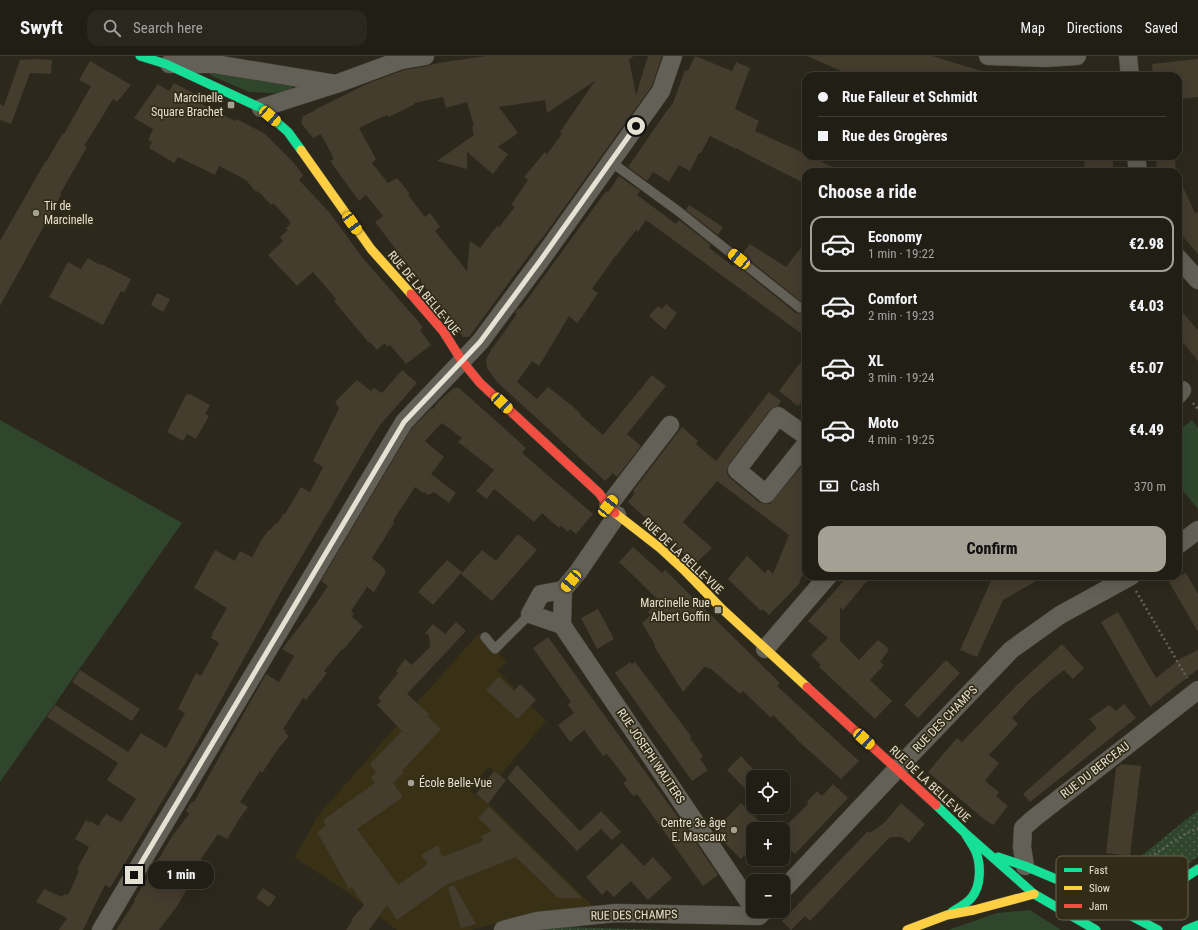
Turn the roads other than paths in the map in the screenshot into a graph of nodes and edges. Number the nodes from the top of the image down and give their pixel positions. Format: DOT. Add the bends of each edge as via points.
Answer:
graph roads {
  1 [pos="140,56"];
  2 [pos="425,56"];
  3 [pos="673,56"];
  4 [pos="988,56"];
  5 [pos="1077,56"];
  6 [pos="1128,56"];
  7 [pos="166,64"];
  8 [pos="1130,72"];
  9 [pos="336,84"];
  10 [pos="261,108"];
  11 [pos="611,162"];
  12 [pos="1182,262"];
  13 [pos="1198,280"];
  14 [pos="800,308"];
  15 [pos="462,361"];
  16 [pos="670,425"];
  17 [pos="802,433"];
  18 [pos="802,449"];
  19 [pos="613,511"];
  20 [pos="1198,530"];
  21 [pos="1182,539"];
  22 [pos="825,580"];
  23 [pos="1124,580"];
  24 [pos="563,590"];
  25 [pos="530,614"];
  26 [pos="562,625"];
  27 [pos="485,637"];
  28 [pos="765,649"];
  29 [pos="1198,690"];
  30 [pos="897,769"];
  31 [pos="965,833"];
  32 [pos="990,854"];
  33 [pos="1025,866"];
  34 [pos="1198,869"];
  35 [pos="1188,876"];
  36 [pos="1056,879"];
  37 [pos="790,883"];
  38 [pos="1056,888"];
  39 [pos="746,894"];
  40 [pos="1034,894"];
  41 [pos="1056,907"];
  42 [pos="746,912"];
  43 [pos="947,915"];
  44 [pos="1079,920"];
  45 [pos="1140,920"];
  46 [pos="1198,926"];
  47 [pos="101,930"];
  48 [pos="503,930"];
  49 [pos="907,930"];
  50 [pos="1096,930"];
  51 [pos="1158,930"];
  52 [pos="1186,930"];
  1 -- 7 [label="main road, RUE DE LA BELLE-VUE"];
  2 -- 9 [label="street" via="401,60"];
  3 -- 11 [label="street" via="661,91"];
  4 -- 5 [label="street"];
  6 -- 8 [label="street"];
  7 -- 9 [label="street" via="215,64"];
  7 -- 10 [label="main road, RUE DE LA BELLE-VUE"];
  9 -- 10 [label="street"];
  10 -- 15 [label="main road, RUE DE LA BELLE-VUE" via="288,132 371,249 443,331"];
  11 -- 14 [label="lane" via="678,210"];
  11 -- 15 [label="street" via="480,342"];
  12 -- 13 [label="street"];
  15 -- 19 [label="main road, RUE DE LA BELLE-VUE" via="480,383 599,493"];
  15 -- 47 [label="street" via="404,422"];
  16 -- 19 [label="street"];
  17 -- 18 [label="street" via="778,416 737,470 766,494"];
  19 -- 24 [label="street" via="578,572"];
  19 -- 28 [label="main road, RUE DE LA BELLE-VUE" via="657,545"];
  20 -- 21 [label="street"];
  22 -- 28 [label="street"];
  23 -- 30 [label="street, RUE DES CHAMPS" via="1060,615 1011,650"];
  24 -- 25 [label="street" via="541,594"];
  24 -- 26 [label="street"];
  25 -- 26 [label="street"];
  25 -- 27 [label="lane" via="495,649"];
  26 -- 39 [label="street, RUE JOSEPH WAUTERS"];
  28 -- 30 [label="main road, RUE DE LA BELLE-VUE"];
  29 -- 33 [label="street, RUE DU BERCEAU" via="1023,828"];
  30 -- 31 [label="main road, RUE DE LA BELLE-VUE"];
  30 -- 37 [label="street, RUE DES CHAMPS"];
  31 -- 32 [label="main road, RUE DE LA BELLE-VUE"];
  31 -- 43 [label="main road" via="976,853 978,887 974,896"];
  32 -- 33 [label="main road, RUE DE LA BELLE-VUE"];
  32 -- 40 [label="main road, RUE DE LA BELLE-VUE"];
  33 -- 36 [label="main road, RUE DE LA BELLE-VUE"];
  34 -- 35 [label="main road"];
  38 -- 40 [label="main road"];
  40 -- 41 [label="main road, RUE DE LA BELLE-VUE"];
  40 -- 43 [label="main road"];
  42 -- 48 [label="street, RUE DES CHAMPS" via="616,913 537,921"];
  43 -- 49 [label="main road"];
  44 -- 50 [label="main road, RUE DE LA BELLE-VUE"];
  45 -- 51 [label="main road, RUE DE LA BELLE-VUE"];
  46 -- 52 [label="main road"];
}
